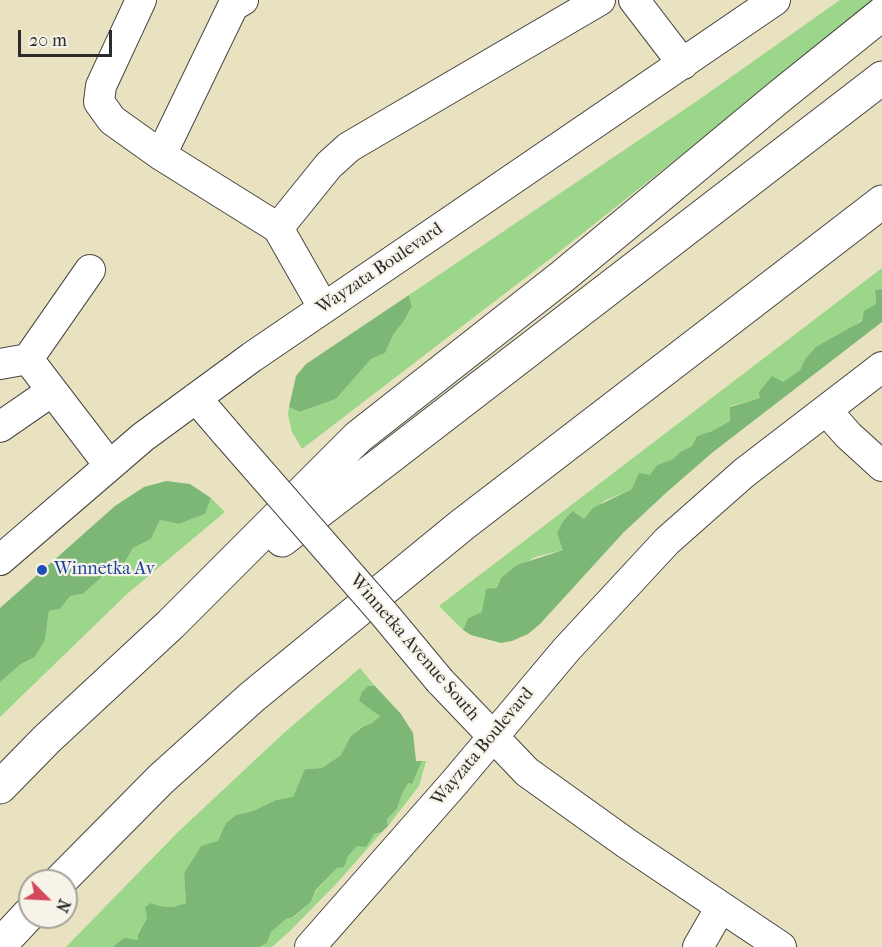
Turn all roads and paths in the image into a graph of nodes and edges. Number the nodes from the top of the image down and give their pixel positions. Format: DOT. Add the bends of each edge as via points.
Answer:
graph roads {
  1 [pos="141,0"];
  2 [pos="600,0"];
  3 [pos="634,0"];
  4 [pos="775,0"];
  5 [pos="237,2"];
  6 [pos="882,14"];
  7 [pos="683,64"];
  8 [pos="882,78"];
  9 [pos="161,155"];
  10 [pos="882,202"];
  11 [pos="278,228"];
  12 [pos="90,270"];
  13 [pos="323,308"];
  14 [pos="14,362"];
  15 [pos="882,367"];
  16 [pos="52,391"];
  17 [pos="196,398"];
  18 [pos="826,410"];
  19 [pos="0,427"];
  20 [pos="109,465"];
  21 [pos="882,465"];
  22 [pos="0,560"];
  23 [pos="171,624"];
  24 [pos="493,736"];
  25 [pos="0,787"];
  26 [pos="72,869"];
  27 [pos="721,907"];
  28 [pos="18,926"];
  29 [pos="0,945"];
  30 [pos="310,947"];
  31 [pos="698,947"];
  32 [pos="781,947"];
  1 -- 9 [label="street" via="101,86 99,102 112,120"];
  2 -- 11 [label="street" via="349,147 329,165"];
  3 -- 7 [label="street"];
  4 -- 7 [label="street, Wayzata Boulevard"];
  5 -- 9 [label="street"];
  6 -- 23 [label="highway" via="563,276 358,437"];
  7 -- 13 [label="street, Wayzata Boulevard"];
  8 -- 23 [label="highway"];
  9 -- 11 [label="street"];
  10 -- 26 [label="highway" via="462,525 252,697 161,779"];
  11 -- 13 [label="street"];
  12 -- 14 [label="street"];
  13 -- 17 [label="street, Wayzata Boulevard"];
  14 -- 16 [label="street"];
  15 -- 18 [label="street, Wayzata Boulevard"];
  16 -- 19 [label="street"];
  16 -- 20 [label="street"];
  17 -- 20 [label="street, Wayzata Boulevard"];
  17 -- 24 [label="street, Winnetka Avenue South, bridge" via="440,681"];
  18 -- 21 [label="street"];
  18 -- 24 [label="street, Wayzata Boulevard" via="744,473 667,541"];
  20 -- 22 [label="street, Wayzata Boulevard"];
  23 -- 25 [label="highway"];
  24 -- 27 [label="street, Winnetka Avenue South" via="527,772"];
  24 -- 30 [label="street, Wayzata Boulevard"];
  27 -- 31 [label="street"];
  27 -- 32 [label="street, Winnetka Avenue South"];
  28 -- 29 [label="highway"];
}
